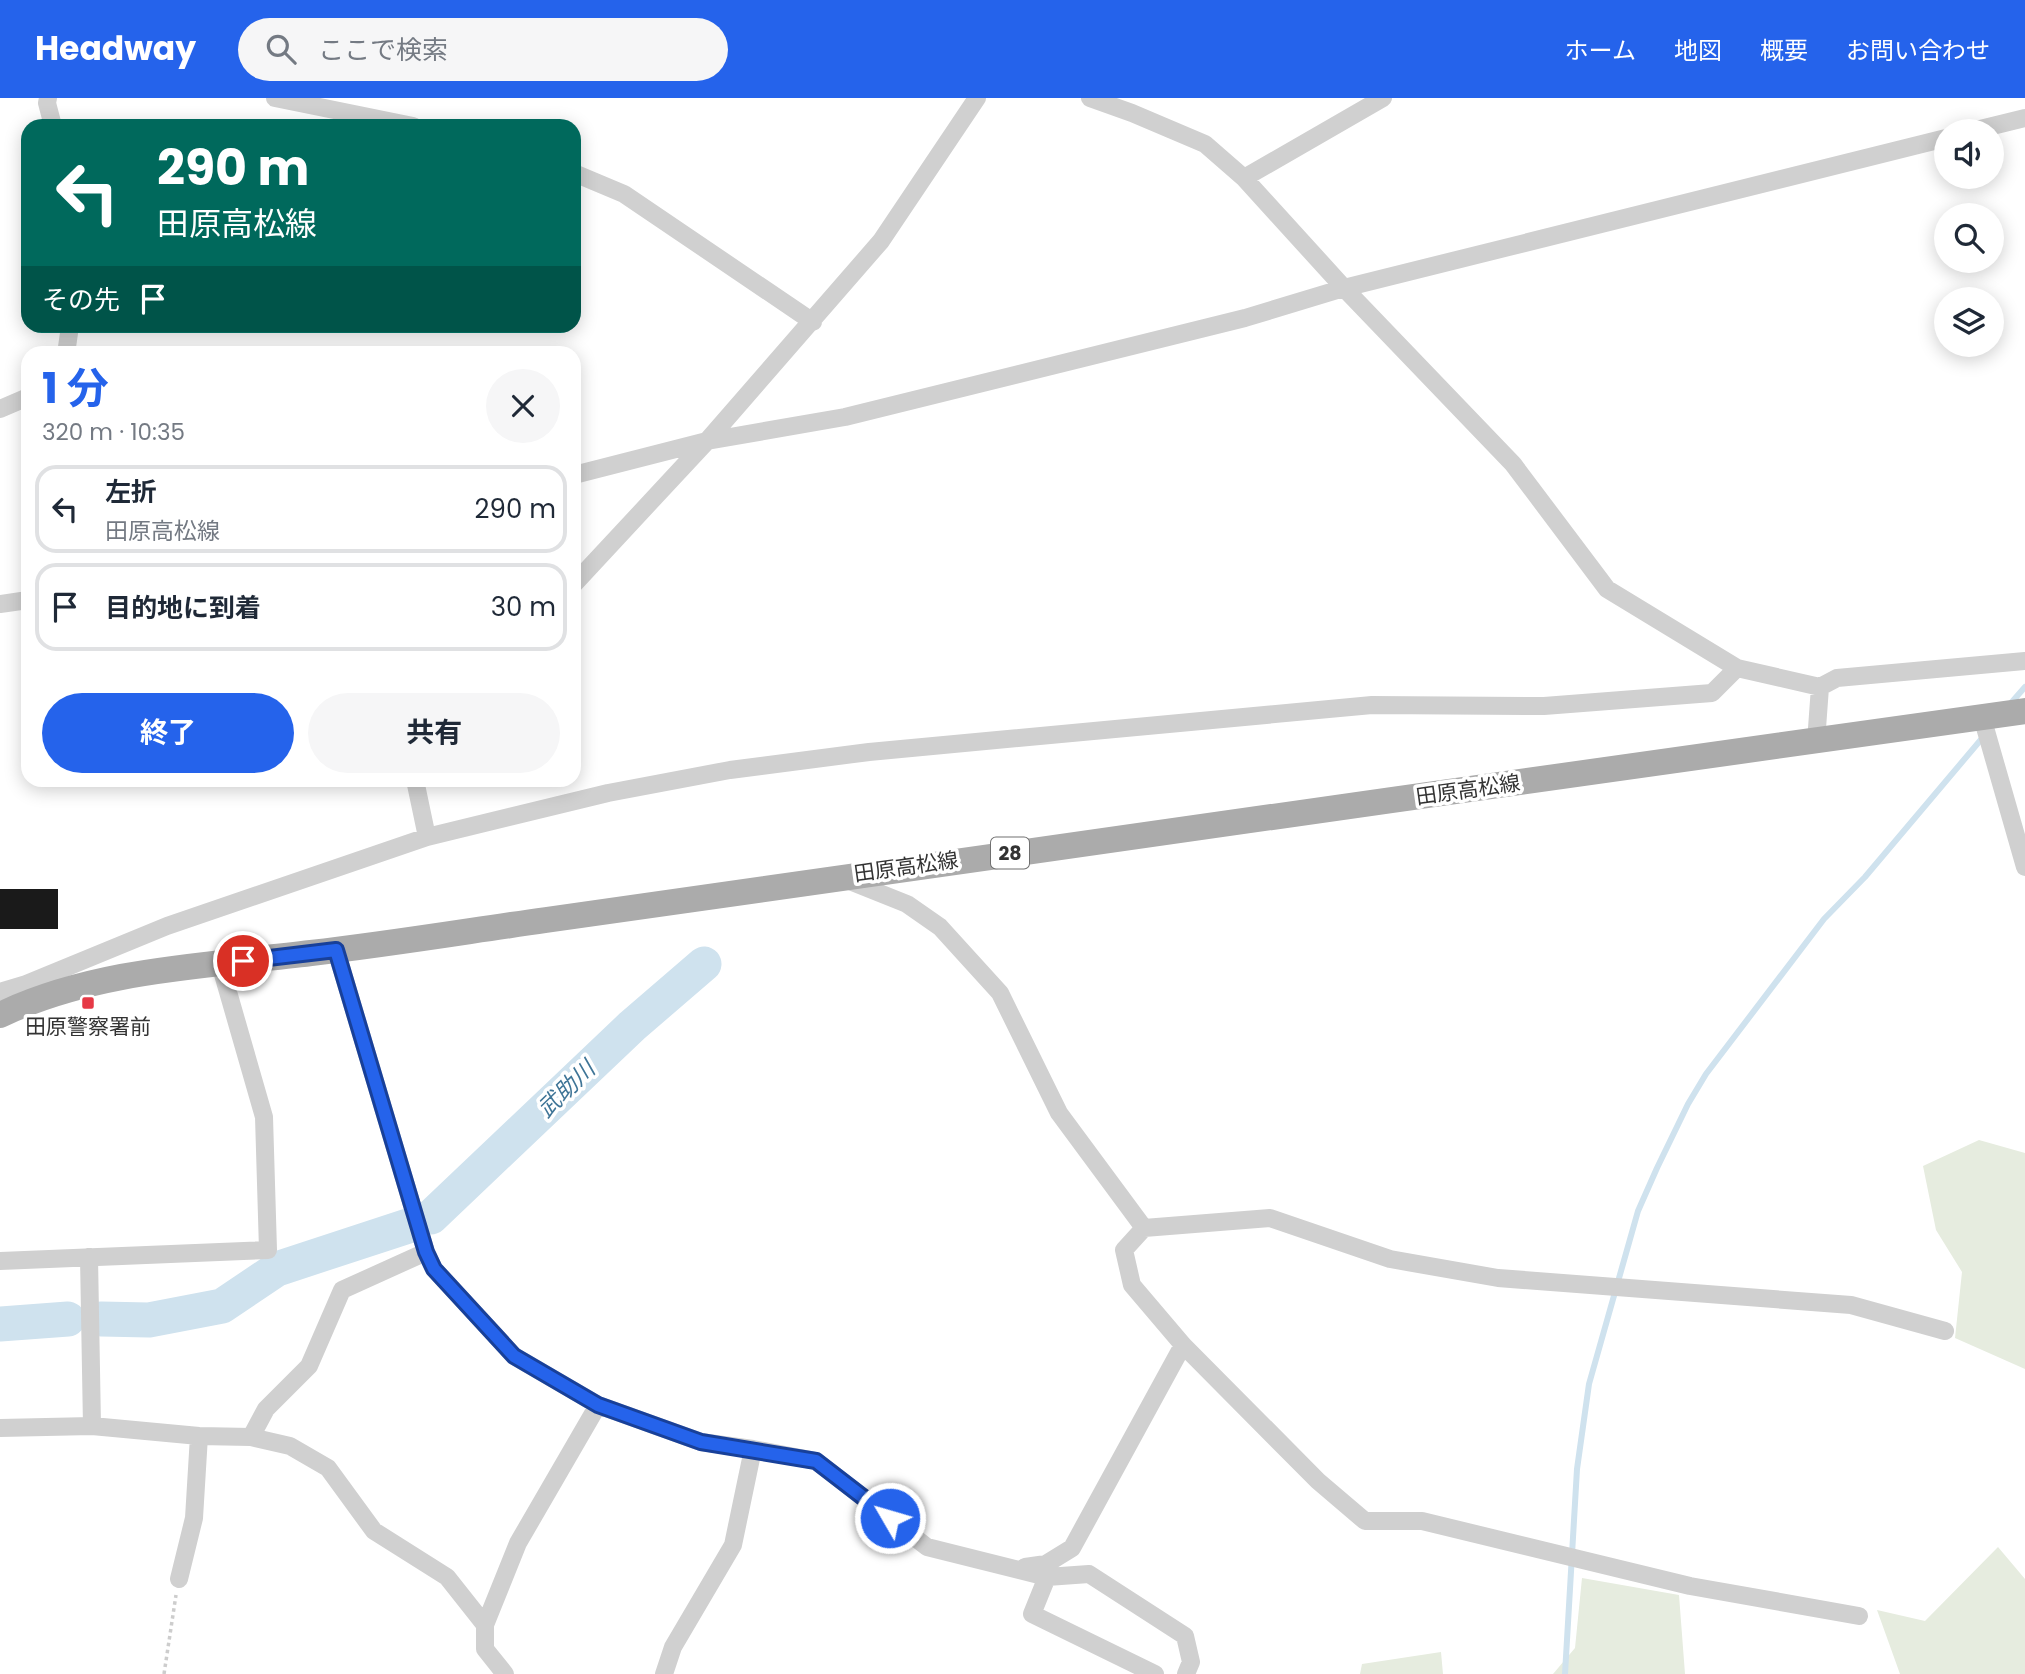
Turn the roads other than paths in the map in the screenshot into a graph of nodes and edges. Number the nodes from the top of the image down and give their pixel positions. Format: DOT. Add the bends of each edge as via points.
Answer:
graph roads {
  1 [pos="48,98"];
  2 [pos="275,98"];
  3 [pos="977,98"];
  4 [pos="1090,98"];
  5 [pos="1383,98"];
  6 [pos="2025,118"];
  7 [pos="51,119"];
  8 [pos="378,119"];
  9 [pos="2004,123"];
  10 [pos="1934,141"];
  11 [pos="581,176"];
  12 [pos="1244,178"];
  13 [pos="1343,288"];
  14 [pos="813,322"];
  15 [pos="21,400"];
  16 [pos="0,409"];
  17 [pos="706,442"];
  18 [pos="581,473"];
  19 [pos="581,576"];
  20 [pos="21,601"];
  21 [pos="0,604"];
  22 [pos="2025,661"];
  23 [pos="1737,667"];
  24 [pos="1820,687"];
  25 [pos="2025,711"];
  26 [pos="1982,717"];
  27 [pos="1816,742"];
  28 [pos="416,787"];
  29 [pos="427,837"];
  30 [pos="2025,867"];
  31 [pos="839,876"];
  32 [pos="336,950"];
  33 [pos="220,964"];
  34 [pos="0,992"];
  35 [pos="28,993"];
  36 [pos="0,1015"];
  37 [pos="1144,1228"];
  38 [pos="426,1252"];
  39 [pos="89,1256"];
  40 [pos="0,1261"];
  41 [pos="1945,1331"];
  42 [pos="1183,1345"];
  43 [pos="598,1405"];
  44 [pos="92,1426"];
  45 [pos="0,1428"];
  46 [pos="199,1436"];
  47 [pos="251,1437"];
  48 [pos="754,1449"];
  49 [pos="1013,1569"];
  50 [pos="1046,1577"];
  51 [pos="179,1579"];
  52 [pos="1859,1616"];
  53 [pos="485,1625"];
  54 [pos="505,1674"];
  55 [pos="664,1674"];
  56 [pos="1156,1674"];
  57 [pos="1186,1674"];
  1 -- 7 [label="street"];
  2 -- 8 [label="street"];
  3 -- 14 [label="street" via="881,241"];
  4 -- 12 [label="street" via="1205,144"];
  5 -- 12 [label="street"];
  6 -- 9 [label="street"];
  10 -- 13 [label="street"];
  11 -- 14 [label="street" via="624,194"];
  12 -- 13 [label="street"];
  13 -- 17 [label="street" via="1245,318 858,413"];
  13 -- 23 [label="street" via="1513,464 1607,589"];
  14 -- 17 [label="street"];
  15 -- 16 [label="street"];
  17 -- 18 [label="street"];
  17 -- 19 [label="street"];
  20 -- 21 [label="street"];
  22 -- 24 [label="street" via="1837,678"];
  23 -- 24 [label="street"];
  23 -- 29 [label="street" via="1712,693 1544,706 1372,705 869,752 730,770 608,793"];
  24 -- 27 [label="street"];
  25 -- 26 [label="main road, 田原高松線 / 28"];
  26 -- 27 [label="main road, 田原高松線 / 28"];
  26 -- 30 [label="street"];
  27 -- 31 [label="main road, 田原高松線 / 28"];
  28 -- 29 [label="street"];
  29 -- 35 [label="street" via="167,926"];
  31 -- 32 [label="main road, 田原高松線 / 28"];
  31 -- 37 [label="street" via="907,904 940,927 1000,993 1059,1113"];
  32 -- 33 [label="main road, 田原高松線 / 28"];
  32 -- 38 [label="street"];
  33 -- 35 [label="main road, 田原高松線 / 28"];
  33 -- 39 [label="street" via="264,1117 268,1250"];
  34 -- 35 [label="street"];
  35 -- 36 [label="main road, 田原高松線 / 28"];
  37 -- 41 [label="street" via="1270,1218 1390,1259 1485,1276 1851,1305"];
  37 -- 42 [label="street" via="1124,1250 1132,1285"];
  38 -- 43 [label="street" via="434,1269 514,1356"];
  38 -- 47 [label="street" via="342,1290 309,1366 266,1409"];
  39 -- 40 [label="street"];
  39 -- 44 [label="street"];
  42 -- 49 [label="street" via="1072,1548 1046,1564"];
  42 -- 52 [label="street" via="1365,1521 1422,1521 1690,1586"];
  43 -- 48 [label="street" via="701,1442"];
  43 -- 53 [label="street" via="519,1543"];
  44 -- 45 [label="street"];
  44 -- 46 [label="street"];
  46 -- 47 [label="street"];
  46 -- 51 [label="street" via="194,1518"];
  47 -- 53 [label="street" via="290,1446 328,1468 374,1531 447,1577"];
  48 -- 49 [label="street" via="816,1461 927,1547"];
  48 -- 55 [label="street" via="733,1545 673,1647"];
  49 -- 50 [label="street"];
  50 -- 56 [label="street" via="1031,1614"];
  50 -- 57 [label="street" via="1089,1574 1185,1636 1191,1662"];
  53 -- 54 [label="street" via="485,1649"];
}
